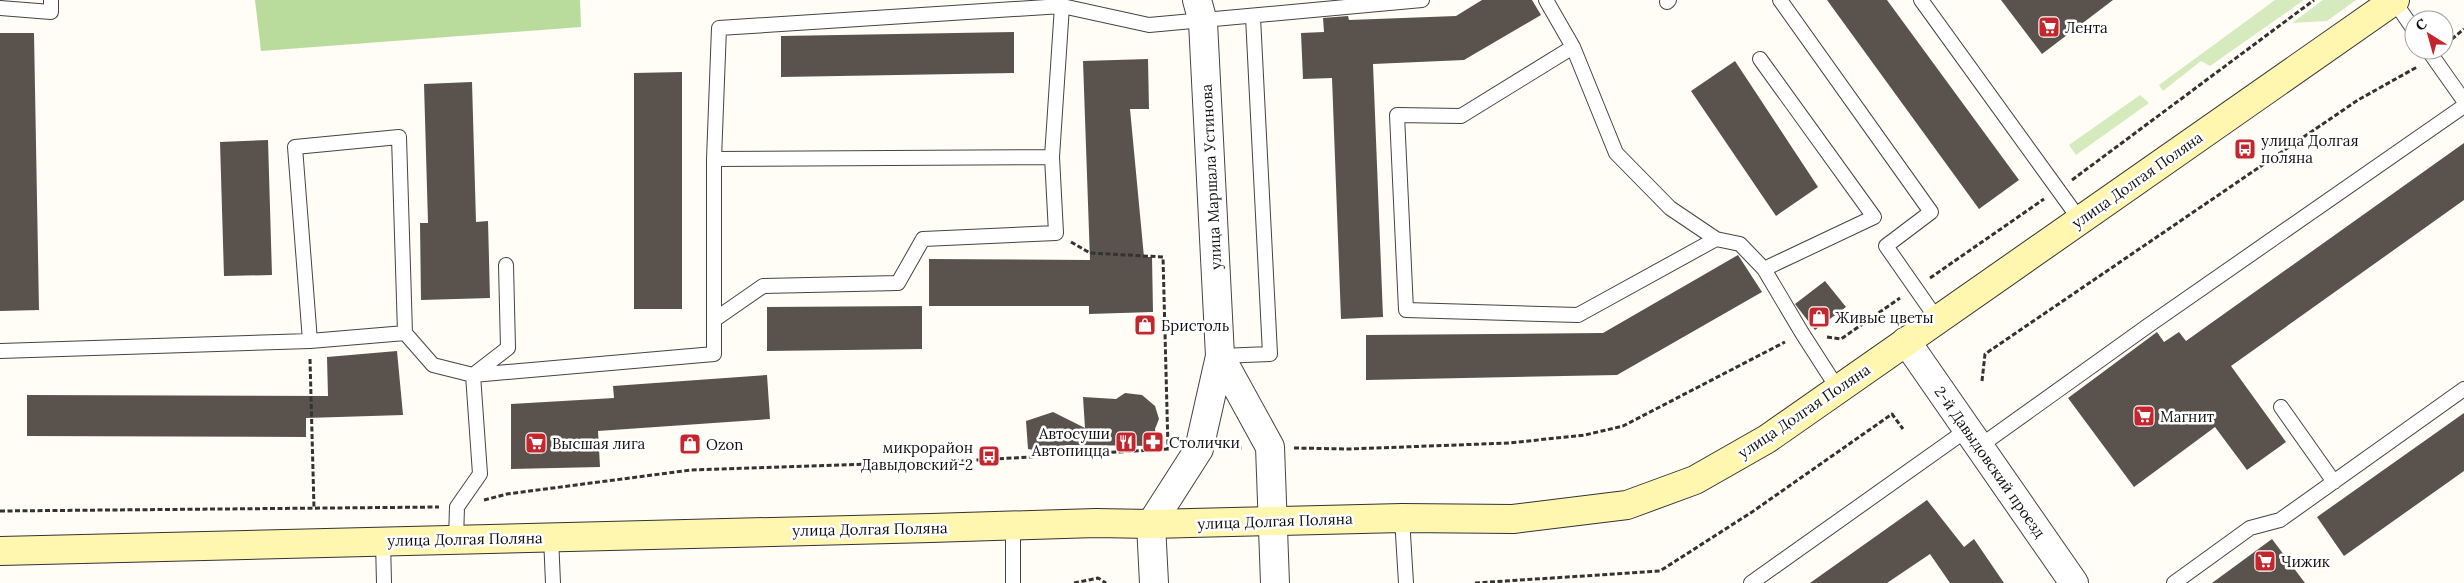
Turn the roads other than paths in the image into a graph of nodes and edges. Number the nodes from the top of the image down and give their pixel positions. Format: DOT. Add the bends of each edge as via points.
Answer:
graph roads {
  1 [pos="51,0"];
  2 [pos="1422,0"];
  3 [pos="1546,0"];
  4 [pos="1780,0"];
  5 [pos="1921,0"];
  6 [pos="2394,1"];
  7 [pos="1062,6"];
  8 [pos="0,8"];
  9 [pos="1200,11"];
  10 [pos="2404,16"];
  11 [pos="1253,17"];
  12 [pos="1573,47"];
  13 [pos="1760,60"];
  14 [pos="2435,60"];
  15 [pos="2464,101"];
  16 [pos="2464,106"];
  17 [pos="1052,157"];
  18 [pos="714,159"];
  19 [pos="2080,220"];
  20 [pos="1716,238"];
  21 [pos="506,266"];
  22 [pos="1764,269"];
  23 [pos="1937,319"];
  24 [pos="714,320"];
  25 [pos="404,334"];
  26 [pos="310,341"];
  27 [pos="1906,341"];
  28 [pos="0,351"];
  29 [pos="1220,356"];
  30 [pos="473,375"];
  31 [pos="1838,389"];
  32 [pos="2464,389"];
  33 [pos="2281,407"];
  34 [pos="1974,438"];
  35 [pos="2334,482"];
  36 [pos="1402,518"];
  37 [pos="1272,521"];
  38 [pos="1013,524"];
  39 [pos="1151,524"];
  40 [pos="551,537"];
  41 [pos="456,540"];
  42 [pos="383,541"];
  43 [pos="0,551"];
  44 [pos="384,583"];
  45 [pos="553,583"];
  46 [pos="1013,583"];
  47 [pos="1154,583"];
  48 [pos="1275,583"];
  49 [pos="1406,583"];
  50 [pos="1751,583"];
  51 [pos="2074,583"];
  52 [pos="2174,583"];
  1 -- 8 [label="lane" via="51,12"];
  2 -- 11 [label="lane"];
  3 -- 12 [label="lane"];
  4 -- 23 [label="lane" via="1931,212 1886,246"];
  5 -- 19 [label="lane"];
  6 -- 10 [label="lane"];
  6 -- 19 [label="main road, улица Долгая Поляна"];
  7 -- 9 [label="lane" via="1150,26"];
  7 -- 17 [label="lane"];
  7 -- 18 [label="lane" via="719,28"];
  9 -- 11 [label="lane"];
  9 -- 29 [label="street, улица Маршала Устинова"];
  11 -- 29 [label="lane" via="1270,354"];
  12 -- 20 [label="lane" via="1616,152 1670,208"];
  12 -- 20 [label="lane" via="1461,116 1397,115 1406,310 1578,315"];
  13 -- 22 [label="lane" via="1874,217"];
  14 -- 15 [label="lane"];
  16 -- 34 [label="lane" via="2149,324"];
  17 -- 18 [label="lane"];
  17 -- 24 [label="lane" via="1056,234 923,239 898,283 763,286"];
  18 -- 24 [label="lane"];
  19 -- 23 [label="main road, улица Долгая Поляна"];
  20 -- 22 [label="lane" via="1740,244"];
  21 -- 30 [label="lane" via="508,348"];
  22 -- 31 [label="lane"];
  23 -- 27 [label="main road, улица Долгая Поляна"];
  24 -- 30 [label="lane" via="714,354"];
  25 -- 26 [label="lane"];
  25 -- 26 [label="lane" via="399,137 295,147"];
  25 -- 30 [label="lane" via="433,365"];
  26 -- 28 [label="lane"];
  27 -- 31 [label="main road, улица Долгая Поляна"];
  27 -- 34 [label="street, 2-й Давыдовский проезд"];
  29 -- 37 [label="street, улица Маршала Устинова" via="1270,447"];
  29 -- 39 [label="street, улица Маршала Устинова" via="1200,449"];
  30 -- 41 [label="lane" via="480,474 457,507"];
  31 -- 36 [label="main road, улица Долгая Поляна" via="1768,439 1695,480 1627,505 1514,519"];
  32 -- 35 [label="lane"];
  33 -- 35 [label="lane"];
  34 -- 50 [label="lane"];
  34 -- 51 [label="street, 2-й Давыдовский проезд"];
  35 -- 52 [label="lane" via="2280,520 2250,528"];
  36 -- 37 [label="main road, улица Долгая Поляна"];
  36 -- 49 [label="lane"];
  37 -- 39 [label="main road, улица Долгая Поляна"];
  37 -- 48 [label="street, улица Маршала Устинова"];
  38 -- 39 [label="main road, улица Долгая Поляна"];
  38 -- 40 [label="main road, улица Долгая Поляна"];
  38 -- 46 [label="lane"];
  39 -- 47 [label="street"];
  40 -- 41 [label="main road, улица Долгая Поляна"];
  40 -- 45 [label="lane"];
  41 -- 42 [label="main road, улица Долгая Поляна"];
  42 -- 43 [label="main road, улица Долгая Поляна"];
  42 -- 44 [label="lane"];
}
